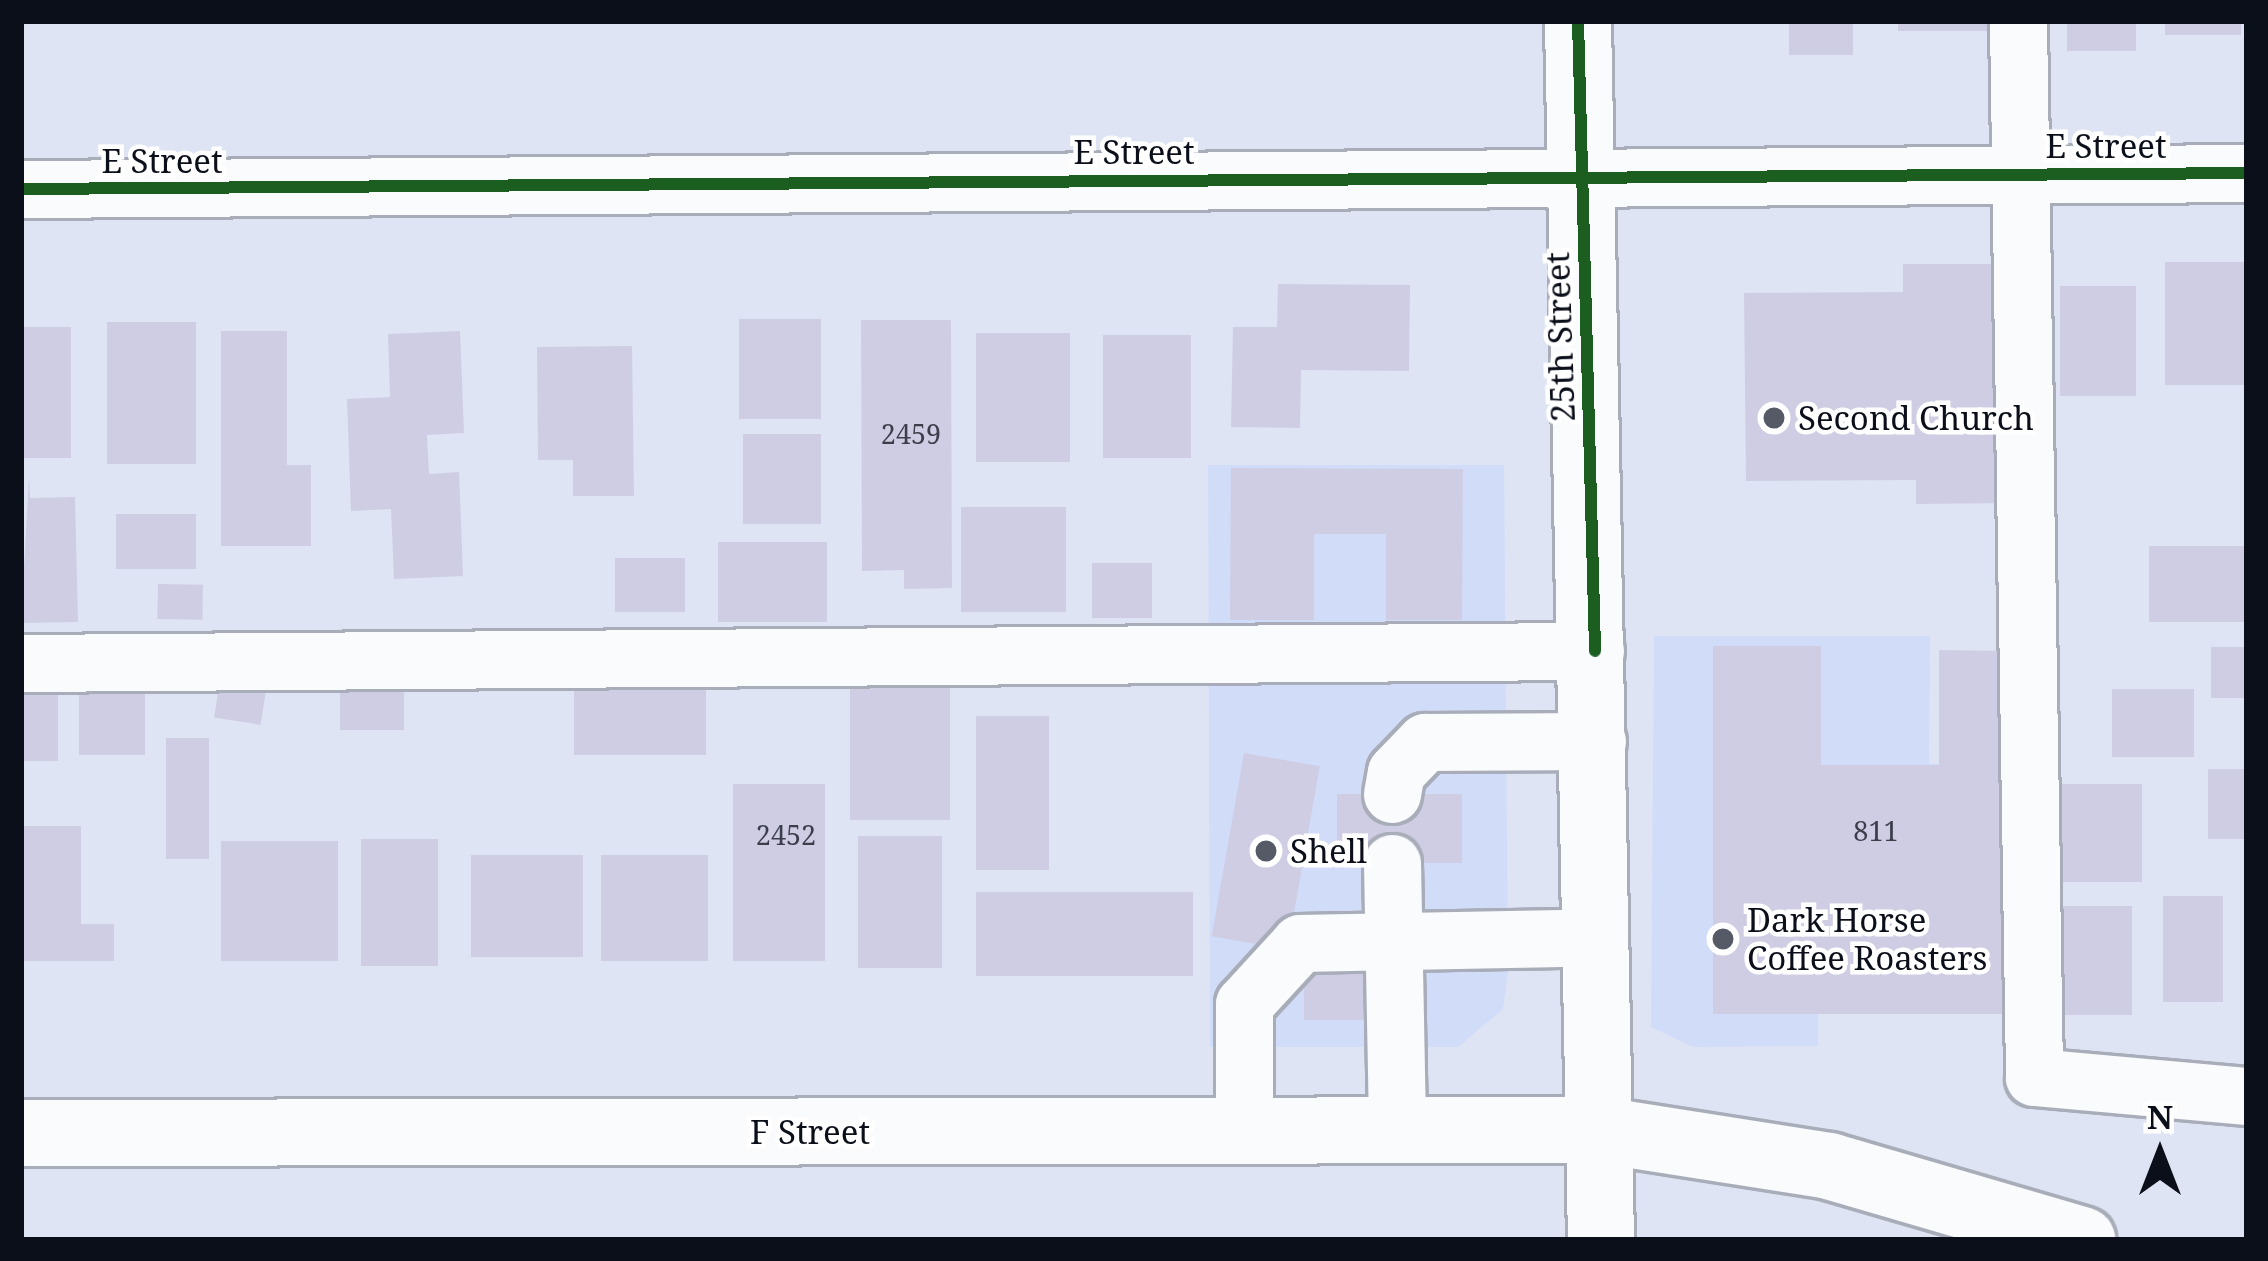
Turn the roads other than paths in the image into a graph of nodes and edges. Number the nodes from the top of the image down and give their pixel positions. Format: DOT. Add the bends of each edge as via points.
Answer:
graph roads {
  1 [pos="1578,21"];
  2 [pos="2018,21"];
  3 [pos="2017,173"];
  4 [pos="2247,173"];
  5 [pos="1581,176"];
  6 [pos="21,189"];
  7 [pos="1594,651"];
  8 [pos="21,662"];
  9 [pos="1597,741"];
  10 [pos="1392,794"];
  11 [pos="1392,863"];
  12 [pos="1394,933"];
  13 [pos="1599,937"];
  14 [pos="2247,1096"];
  15 [pos="1600,1130"];
  16 [pos="1244,1131"];
  17 [pos="1397,1131"];
  18 [pos="21,1133"];
  19 [pos="1601,1240"];
  20 [pos="2082,1240"];
  1 -- 5 [label="main road, 25th Street"];
  2 -- 3 [label="street"];
  3 -- 4 [label="street, E Street"];
  3 -- 5 [label="street, E Street"];
  3 -- 14 [label="street" via="2034,1077"];
  5 -- 6 [label="street, E Street"];
  5 -- 7 [label="main road, 25th Street"];
  7 -- 8 [label="street"];
  7 -- 9 [label="main road, 25th Street"];
  9 -- 10 [label="street" via="1425,742 1396,772"];
  9 -- 13 [label="main road, 25th Street"];
  11 -- 12 [label="street"];
  12 -- 13 [label="street"];
  12 -- 16 [label="street" via="1300,943 1251,987"];
  12 -- 17 [label="street"];
  13 -- 15 [label="main road, 25th Street"];
  15 -- 17 [label="main road, F Street"];
  15 -- 19 [label="main road, 25th Street"];
  15 -- 20 [label="main road, F Street" via="1829,1166"];
  16 -- 17 [label="main road, F Street"];
  16 -- 18 [label="main road, F Street"];
}
